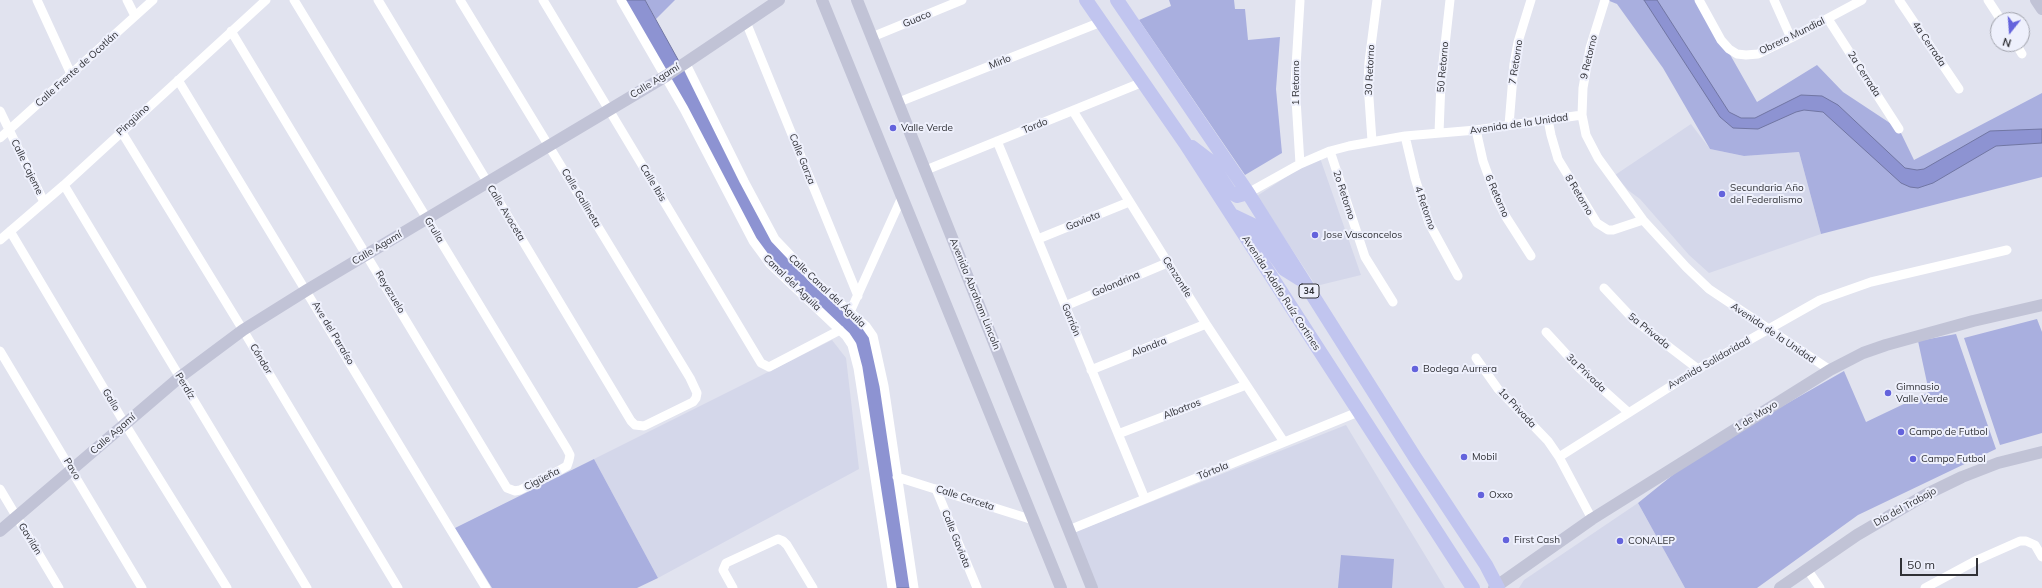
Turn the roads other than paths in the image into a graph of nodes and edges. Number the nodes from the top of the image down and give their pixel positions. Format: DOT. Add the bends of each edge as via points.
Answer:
graph roads {
  1 [pos="37,0"];
  2 [pos="127,0"];
  3 [pos="153,0"];
  4 [pos="266,0"];
  5 [pos="294,0"];
  6 [pos="378,0"];
  7 [pos="460,0"];
  8 [pos="543,0"];
  9 [pos="621,0"];
  10 [pos="779,0"];
  11 [pos="822,0"];
  12 [pos="857,0"];
  13 [pos="962,0"];
  14 [pos="1086,0"];
  15 [pos="1117,0"];
  16 [pos="1377,0"];
  17 [pos="1450,0"];
  18 [pos="1530,0"];
  19 [pos="1605,0"];
  20 [pos="1699,0"];
  21 [pos="1774,0"];
  22 [pos="1862,0"];
  23 [pos="1899,0"];
  24 [pos="1988,0"];
  25 [pos="2036,0"];
  26 [pos="1300,1"];
  27 [pos="1852,2"];
  28 [pos="2042,9"];
  29 [pos="1996,12"];
  30 [pos="135,16"];
  31 [pos="1828,19"];
  32 [pos="746,22"];
  33 [pos="1101,22"];
  34 [pos="231,31"];
  35 [pos="872,37"];
  36 [pos="1791,38"];
  37 [pos="683,64"];
  38 [pos="71,74"];
  39 [pos="668,74"];
  40 [pos="178,80"];
  41 [pos="1143,82"];
  42 [pos="1959,89"];
  43 [pos="899,102"];
  44 [pos="609,109"];
  45 [pos="0,111"];
  46 [pos="1072,111"];
  47 [pos="1582,116"];
  48 [pos="1548,120"];
  49 [pos="1509,125"];
  50 [pos="9,130"];
  51 [pos="1476,130"];
  52 [pos="1899,130"];
  53 [pos="121,131"];
  54 [pos="1439,133"];
  55 [pos="1405,136"];
  56 [pos="0,138"];
  57 [pos="997,141"];
  58 [pos="1372,141"];
  59 [pos="1185,143"];
  60 [pos="549,145"];
  61 [pos="1330,151"];
  62 [pos="1300,164"];
  63 [pos="926,170"];
  64 [pos="487,181"];
  65 [pos="64,185"];
  66 [pos="1248,194"];
  67 [pos="902,197"];
  68 [pos="44,202"];
  69 [pos="1129,202"];
  70 [pos="1232,215"];
  71 [pos="427,218"];
  72 [pos="1643,220"];
  73 [pos="10,231"];
  74 [pos="1038,239"];
  75 [pos="0,240"];
  76 [pos="2007,250"];
  77 [pos="367,254"];
  78 [pos="1531,256"];
  79 [pos="1167,263"];
  80 [pos="1458,276"];
  81 [pos="1302,280"];
  82 [pos="1604,288"];
  83 [pos="307,290"];
  84 [pos="858,296"];
  85 [pos="1393,302"];
  86 [pos="2042,305"];
  87 [pos="1065,306"];
  88 [pos="850,312"];
  89 [pos="1206,324"];
  90 [pos="1767,329"];
  91 [pos="243,330"];
  92 [pos="840,330"];
  93 [pos="1546,332"];
  94 [pos="0,351"];
  95 [pos="1476,358"];
  96 [pos="1698,368"];
  97 [pos="1091,370"];
  98 [pos="1830,370"];
  99 [pos="180,377"];
  100 [pos="1246,385"];
  101 [pos="1358,412"];
  102 [pos="1628,412"];
  103 [pos="125,424"];
  104 [pos="636,425"];
  105 [pos="1118,434"];
  106 [pos="1284,442"];
  107 [pos="2042,452"];
  108 [pos="1559,457"];
  109 [pos="569,460"];
  110 [pos="72,470"];
  111 [pos="897,477"];
  112 [pos="0,489"];
  113 [pos="936,489"];
  114 [pos="511,490"];
  115 [pos="1145,499"];
  116 [pos="16,516"];
  117 [pos="1592,519"];
  118 [pos="1033,520"];
  119 [pos="1069,530"];
  120 [pos="0,531"];
  121 [pos="2042,557"];
  122 [pos="1807,569"];
  123 [pos="1497,587"];
  124 [pos="60,588"];
  125 [pos="142,588"];
  126 [pos="227,588"];
  127 [pos="307,588"];
  128 [pos="398,588"];
  129 [pos="486,588"];
  130 [pos="733,588"];
  131 [pos="813,588"];
  132 [pos="892,588"];
  133 [pos="914,588"];
  134 [pos="977,588"];
  135 [pos="1061,588"];
  136 [pos="1092,588"];
  137 [pos="1473,588"];
  138 [pos="1780,588"];
  139 [pos="1820,588"];
  140 [pos="1925,588"];
  1 -- 38 [label="street"];
  2 -- 30 [label="street"];
  3 -- 30 [label="street, Calle Frente de Ocotlán"];
  4 -- 34 [label="street, Pingüino"];
  5 -- 71 [label="street, Grulla"];
  6 -- 64 [label="street, Calle Avoceta"];
  7 -- 60 [label="street, Calle Gallineta"];
  8 -- 44 [label="street, Calle Ibis"];
  9 -- 39 [label="street, Canal del Aguila"];
  10 -- 32 [label="street, Calle Agamí"];
  11 -- 67 [label="street"];
  12 -- 35 [label="street, Avenida Abraham Lincoln"];
  13 -- 35 [label="street, Guaco"];
  14 -- 33 [label="main road, Avenida Adolfo Ruíz Cortines / 34"];
  15 -- 66 [label="main road, 34"];
  16 -- 58 [label="street, 30 Retorno" via="1368,62"];
  17 -- 54 [label="street, 50 Retorno" via="1441,81"];
  18 -- 49 [label="street, 7 Retorno" via="1514,64"];
  19 -- 47 [label="street, 9 Retorno" via="1586,66"];
  20 -- 36 [label="street, Obrero Mundial" via="1721,40 1737,54 1758,54"];
  21 -- 36 [label="street"];
  22 -- 27 [label="street, Obrero Mundial"];
  23 -- 42 [label="street, 4a Cerrada"];
  24 -- 29 [label="street"];
  25 -- 28 [label="street"];
  26 -- 62 [label="street, 1 Retorno" via="1295,83"];
  27 -- 31 [label="street, Obrero Mundial"];
  30 -- 38 [label="street, Calle Frente de Ocotlán"];
  31 -- 36 [label="street, Obrero Mundial"];
  31 -- 52 [label="street, 2a Cerrada"];
  32 -- 37 [label="street, Calle Agamí"];
  32 -- 84 [label="street, Calle Garza"];
  33 -- 41 [label="main road, Avenida Adolfo Ruíz Cortines / 34"];
  33 -- 43 [label="street, Mirlo"];
  34 -- 40 [label="street, Pingüino"];
  34 -- 77 [label="street, Reyezuelo"];
  35 -- 43 [label="street, Avenida Abraham Lincoln"];
  37 -- 39 [label="street, Calle Agamí"];
  37 -- 88 [label="street, Calle Canal del Águila" via="775,238 814,280"];
  38 -- 50 [label="street, Calle Frente de Ocotlán"];
  39 -- 44 [label="street, Calle Agamí"];
  39 -- 92 [label="street, Canal del Aguila" via="745,228 761,254"];
  40 -- 53 [label="street, Pingüino"];
  40 -- 83 [label="street, Ave del Paraíso"];
  41 -- 46 [label="street, Tordo"];
  41 -- 59 [label="main road, Avenida Adolfo Ruíz Cortines / 34"];
  43 -- 63 [label="street, Avenida Abraham Lincoln"];
  44 -- 60 [label="street, Calle Agamí"];
  44 -- 92 [label="street, Calle Ibis" via="763,365 769,367"];
  45 -- 50 [label="street, Calle Cajeme"];
  46 -- 57 [label="street, Tordo"];
  46 -- 69 [label="street, Cenzontle"];
  47 -- 48 [label="street, Avenida de la Unidad"];
  47 -- 72 [label="street, Avenida de la Unidad" via="1586,135 1598,158"];
  48 -- 49 [label="street, Avenida de la Unidad"];
  48 -- 72 [label="street, 8 Retorno" via="1558,159 1597,223 1608,230 1613,230"];
  49 -- 51 [label="street, Avenida de la Unidad"];
  50 -- 56 [label="street, Calle Frente de Ocotlán"];
  50 -- 68 [label="street, Calle Cajeme"];
  51 -- 54 [label="street, Avenida de la Unidad"];
  51 -- 78 [label="street, 6 Retorno" via="1496,197"];
  53 -- 65 [label="street, Pingüino"];
  53 -- 91 [label="street, Cóndor"];
  54 -- 55 [label="street, Avenida de la Unidad"];
  55 -- 58 [label="street, Avenida de la Unidad"];
  55 -- 80 [label="street, 4 Retorno" via="1429,223"];
  57 -- 63 [label="street, Tordo"];
  57 -- 74 [label="street, Gorrión"];
  58 -- 61 [label="street, Avenida de la Unidad"];
  59 -- 66 [label="main road" via="1202,153 1230,192 1237,196"];
  59 -- 70 [label="main road, Avenida Adolfo Ruíz Cortines / 34"];
  60 -- 64 [label="street, Calle Agamí"];
  60 -- 104 [label="street, Calle Gallineta" via="697,393 693,402 644,426"];
  61 -- 62 [label="street, Avenida de la Unidad"];
  61 -- 85 [label="street, 2o Retorno" via="1365,257"];
  62 -- 66 [label="street, Avenida de la Unidad"];
  63 -- 119 [label="street, Avenida Abraham Lincoln"];
  64 -- 71 [label="street, Calle Agamí"];
  64 -- 104 [label="street, Calle Avoceta" via="621,405"];
  65 -- 68 [label="street, Pingüino"];
  65 -- 99 [label="street, Perdíz"];
  66 -- 81 [label="main road, 34"];
  67 -- 84 [label="street"];
  67 -- 118 [label="street"];
  68 -- 73 [label="street, Pingüino"];
  69 -- 74 [label="street, Gaviota"];
  69 -- 79 [label="street, Cenzontle"];
  70 -- 81 [label="main road" via="1253,225 1284,269"];
  70 -- 101 [label="main road, Avenida Adolfo Ruíz Cortines / 34"];
  71 -- 77 [label="street, Calle Agamí"];
  71 -- 109 [label="street, Grulla" via="567,449"];
  72 -- 90 [label="street, Avenida de la Unidad" via="1710,289"];
  73 -- 75 [label="street, Pingüino"];
  73 -- 103 [label="street, Gallo"];
  74 -- 87 [label="street, Gorrión"];
  76 -- 90 [label="street, Avenida Solidaridad" via="1853,288 1820,300"];
  77 -- 83 [label="street, Calle Agamí"];
  77 -- 114 [label="street, Reyezuelo"];
  79 -- 87 [label="street, Golondrina"];
  79 -- 89 [label="street, Cenzontle"];
  81 -- 123 [label="main road, 34"];
  82 -- 96 [label="street, 5a Privada" via="1634,320"];
  83 -- 91 [label="street, Calle Agamí"];
  83 -- 129 [label="street, Ave del Paraíso"];
  84 -- 88 [label="street"];
  86 -- 98 [label="street, 1 de Mayo" via="1893,343 1863,353"];
  87 -- 97 [label="street, Gorrión"];
  88 -- 111 [label="street, Calle Canal del Águila" via="866,326 877,344"];
  89 -- 97 [label="street, Alondra"];
  89 -- 100 [label="street, Cenzontle"];
  90 -- 96 [label="street, Avenida Solidaridad"];
  90 -- 98 [label="street, Avenida de la Unidad"];
  91 -- 99 [label="street, Calle Agamí"];
  91 -- 128 [label="street, Cóndor"];
  92 -- 132 [label="street, Canal del Aguila" via="852,345 858,368"];
  93 -- 102 [label="street, 3a Privada" via="1580,369"];
  94 -- 110 [label="street, Pavo"];
  95 -- 108 [label="street, 1a Privada" via="1498,389 1548,441"];
  96 -- 102 [label="street, Avenida Solidaridad"];
  97 -- 105 [label="street, Gorrión"];
  98 -- 117 [label="street, 1 de Mayo"];
  99 -- 103 [label="street, Calle Agamí"];
  99 -- 127 [label="street, Perdíz"];
  100 -- 105 [label="street, Albatros"];
  100 -- 106 [label="street, Cenzontle"];
  101 -- 106 [label="street, Tórtola"];
  101 -- 137 [label="main road, Avenida Adolfo Ruíz Cortines / 34"];
  102 -- 108 [label="street, Avenida Solidaridad"];
  103 -- 110 [label="street, Calle Agamí"];
  103 -- 126 [label="street, Gallo"];
  105 -- 115 [label="street, Gorrión"];
  106 -- 115 [label="street, Tórtola"];
  107 -- 122 [label="street, Día del Trabajo" via="1962,477 1927,494 1857,535"];
  108 -- 117 [label="street, 1a Privada"];
  109 -- 114 [label="street, Cigüeña" via="567,466 560,470 520,490"];
  110 -- 116 [label="street, Calle Agamí"];
  110 -- 125 [label="street, Pavo"];
  111 -- 113 [label="street, Calle Cerceta"];
  111 -- 133 [label="street, Calle Canal del Águila"];
  112 -- 116 [label="street, Gavilán"];
  113 -- 118 [label="street, Calle Cerceta"];
  113 -- 134 [label="street, Calle Gaviota"];
  115 -- 119 [label="street, Tórtola"];
  116 -- 120 [label="street, Calle Agamí"];
  116 -- 124 [label="street, Gavilán"];
  117 -- 123 [label="street, 1 de Mayo"];
  118 -- 135 [label="street"];
  119 -- 136 [label="street, Avenida Abraham Lincoln"];
  121 -- 140 [label="street" via="2031,542 2020,541 1977,560"];
  122 -- 138 [label="street, Día del Trabajo"];
  122 -- 139 [label="street"];
  130 -- 131 [label="street" via="723,570 730,560 773,540 783,541 787,545"];
}
